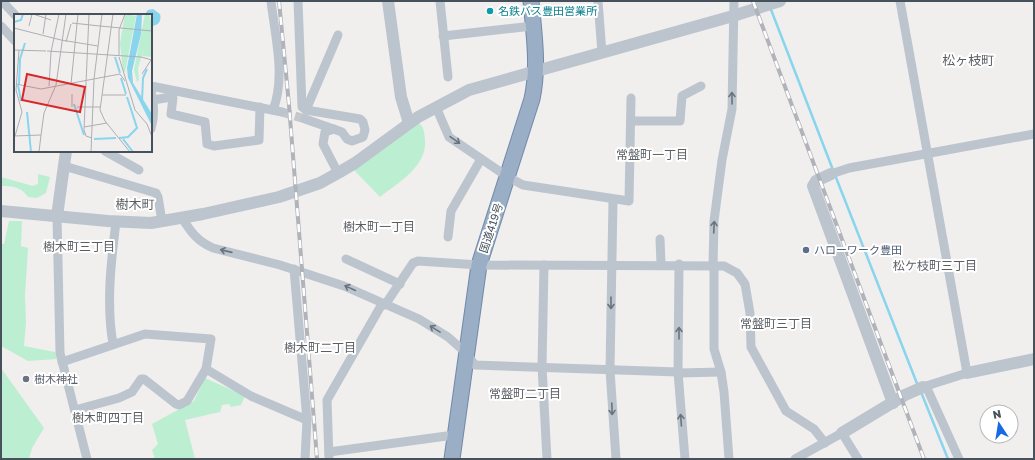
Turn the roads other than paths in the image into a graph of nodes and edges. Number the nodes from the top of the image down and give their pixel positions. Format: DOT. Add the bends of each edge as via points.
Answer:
graph roads {
  1 [pos="2,1"];
  2 [pos="271,1"];
  3 [pos="298,1"];
  4 [pos="388,1"];
  5 [pos="440,1"];
  6 [pos="531,1"];
  7 [pos="598,1"];
  8 [pos="734,1"];
  9 [pos="780,1"];
  10 [pos="900,1"];
  11 [pos="14,14"];
  12 [pos="733,16"];
  13 [pos="1,26"];
  14 [pos="533,26"];
  15 [pos="338,35"];
  16 [pos="443,36"];
  17 [pos="14,40"];
  18 [pos="602,53"];
  19 [pos="537,70"];
  20 [pos="448,77"];
  21 [pos="152,86"];
  22 [pos="701,86"];
  23 [pos="152,95"];
  24 [pos="631,98"];
  25 [pos="260,107"];
  26 [pos="436,107"];
  27 [pos="306,114"];
  28 [pos="631,121"];
  29 [pos="409,123"];
  30 [pos="152,126"];
  31 [pos="334,129"];
  32 [pos="1034,134"];
  33 [pos="66,152"];
  34 [pos="107,152"];
  35 [pos="927,154"];
  36 [pos="481,159"];
  37 [pos="64,166"];
  38 [pos="139,170"];
  39 [pos="338,173"];
  40 [pos="834,173"];
  41 [pos="508,177"];
  42 [pos="613,200"];
  43 [pos="1,211"];
  44 [pos="57,216"];
  45 [pos="182,218"];
  46 [pos="162,221"];
  47 [pos="116,222"];
  48 [pos="448,238"];
  49 [pos="660,239"];
  50 [pos="346,259"];
  51 [pos="479,264"];
  52 [pos="611,264"];
  53 [pos="661,264"];
  54 [pos="679,264"];
  55 [pos="544,265"];
  56 [pos="713,266"];
  57 [pos="294,269"];
  58 [pos="400,284"];
  59 [pos="383,304"];
  60 [pos="113,344"];
  61 [pos="465,352"];
  62 [pos="1034,359"];
  63 [pos="62,362"];
  64 [pos="542,366"];
  65 [pos="206,369"];
  66 [pos="610,370"];
  67 [pos="678,372"];
  68 [pos="721,372"];
  69 [pos="967,373"];
  70 [pos="924,387"];
  71 [pos="893,403"];
  72 [pos="75,410"];
  73 [pos="307,420"];
  74 [pos="842,433"];
  75 [pos="454,435"];
  76 [pos="825,443"];
  77 [pos="329,456"];
  78 [pos="87,459"];
  79 [pos="304,459"];
  80 [pos="452,459"];
  81 [pos="547,459"];
  82 [pos="616,459"];
  83 [pos="685,459"];
  84 [pos="729,459"];
  85 [pos="795,459"];
  86 [pos="858,459"];
  87 [pos="959,459"];
  1 -- 11 [label="street"];
  2 -- 25 [label="street" via="277,41 278,111"];
  3 -- 27 [label="street" via="302,107"];
  4 -- 29 [label="street" via="401,97"];
  5 -- 16 [label="street"];
  6 -- 14 [label="highway, 国道419号"];
  7 -- 18 [label="street"];
  8 -- 12 [label="street"];
  9 -- 12 [label="street"];
  10 -- 35 [label="street"];
  12 -- 18 [label="street"];
  56 -- 12 [label="street, one-way" via="714,221 732,109"];
  13 -- 17 [label="street"];
  14 -- 16 [label="street"];
  14 -- 19 [label="highway, 国道419号"];
  15 -- 27 [label="street"];
  16 -- 20 [label="street"];
  18 -- 19 [label="street"];
  19 -- 26 [label="street" via="469,90"];
  19 -- 41 [label="highway, 国道419号" via="532,99"];
  21 -- 25 [label="street"];
  22 -- 28 [label="street" via="682,96 680,121"];
  23 -- 25 [label="street" via="172,98 172,114 205,122 206,144 214,146 259,140"];
  23 -- 30 [label="street"];
  24 -- 28 [label="street"];
  26 -- 29 [label="street"];
  26 -- 36 [label="street, one-way" via="450,137"];
  27 -- 31 [label="street"];
  27 -- 31 [label="street" via="360,120 365,126 363,137 352,141"];
  28 -- 42 [label="street" via="629,201"];
  29 -- 39 [label="street"];
  31 -- 39 [label="street" via="325,132 323,144"];
  32 -- 35 [label="street"];
  33 -- 37 [label="street"];
  34 -- 38 [label="street"];
  35 -- 40 [label="street"];
  35 -- 69 [label="street"];
  36 -- 41 [label="street"];
  36 -- 48 [label="street" via="451,211"];
  37 -- 44 [label="street"];
  37 -- 46 [label="street" via="156,193"];
  39 -- 45 [label="street" via="320,183 291,193"];
  40 -- 71 [label="street" via="816,180 813,186"];
  41 -- 42 [label="street" via="525,185"];
  41 -- 51 [label="highway, 国道419号"];
  42 -- 52 [label="street"];
  43 -- 44 [label="street"];
  44 -- 47 [label="street"];
  44 -- 63 [label="street"];
  45 -- 46 [label="street"];
  57 -- 45 [label="street, one-way" via="203,244 195,238"];
  46 -- 47 [label="street"];
  47 -- 60 [label="street" via="110,276 110,328"];
  49 -- 53 [label="street"];
  50 -- 58 [label="street"];
  51 -- 55 [label="street"];
  51 -- 58 [label="street" via="418,261 413,263"];
  51 -- 61 [label="highway, 国道419号"];
  52 -- 53 [label="street"];
  52 -- 55 [label="street"];
  52 -- 66 [label="street, one-way"];
  53 -- 54 [label="street"];
  54 -- 56 [label="street"];
  67 -- 54 [label="street, one-way"];
  55 -- 64 [label="street"];
  56 -- 68 [label="street" via="714,349"];
  56 -- 76 [label="street" via="724,266 741,277 748,291 751,347 786,411 814,429"];
  59 -- 57 [label="street, one-way" via="344,286"];
  57 -- 73 [label="street"];
  58 -- 59 [label="street"];
  61 -- 59 [label="street, one-way" via="448,337 419,319"];
  59 -- 77 [label="street" via="327,400"];
  60 -- 63 [label="street"];
  60 -- 65 [label="street" via="149,333 211,340"];
  61 -- 64 [label="street" via="475,366"];
  61 -- 75 [label="highway, 国道419号"];
  62 -- 69 [label="street"];
  63 -- 72 [label="street"];
  64 -- 66 [label="street"];
  64 -- 81 [label="street"];
  65 -- 72 [label="street" via="184,404 179,405 142,379 132,392"];
  65 -- 73 [label="street" via="251,396"];
  66 -- 67 [label="street"];
  66 -- 82 [label="street, one-way"];
  67 -- 68 [label="street"];
  83 -- 67 [label="street, one-way"];
  68 -- 84 [label="street"];
  69 -- 70 [label="street"];
  70 -- 71 [label="street"];
  70 -- 87 [label="street"];
  71 -- 74 [label="street"];
  72 -- 78 [label="street"];
  73 -- 79 [label="street"];
  74 -- 76 [label="street"];
  74 -- 86 [label="street"];
  75 -- 77 [label="street"];
  75 -- 80 [label="highway, 国道419号"];
  76 -- 85 [label="street"];
}
